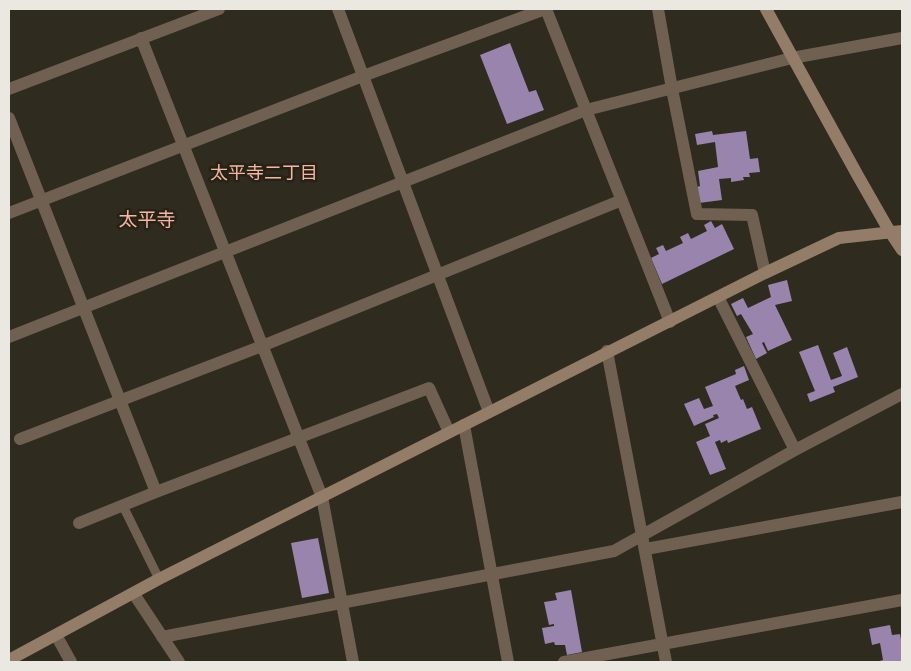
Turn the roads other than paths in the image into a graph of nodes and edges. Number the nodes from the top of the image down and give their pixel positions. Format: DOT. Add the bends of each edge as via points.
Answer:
graph roads {
  1 [pos="219,9"];
  2 [pos="338,9"];
  3 [pos="546,9"];
  4 [pos="658,9"];
  5 [pos="766,9"];
  6 [pos="141,38"];
  7 [pos="902,38"];
  8 [pos="792,58"];
  9 [pos="363,76"];
  10 [pos="9,89"];
  11 [pos="672,90"];
  12 [pos="586,110"];
  13 [pos="9,118"];
  14 [pos="184,146"];
  15 [pos="403,182"];
  16 [pos="622,200"];
  17 [pos="41,201"];
  18 [pos="9,214"];
  19 [pos="896,232"];
  20 [pos="902,250"];
  21 [pos="225,252"];
  22 [pos="765,273"];
  23 [pos="438,276"];
  24 [pos="718,297"];
  25 [pos="84,308"];
  26 [pos="670,322"];
  27 [pos="9,337"];
  28 [pos="262,346"];
  29 [pos="607,351"];
  30 [pos="902,394"];
  31 [pos="120,400"];
  32 [pos="489,412"];
  33 [pos="464,425"];
  34 [pos="449,432"];
  35 [pos="298,438"];
  36 [pos="20,439"];
  37 [pos="795,450"];
  38 [pos="156,492"];
  39 [pos="322,497"];
  40 [pos="902,502"];
  41 [pos="123,506"];
  42 [pos="79,523"];
  43 [pos="643,535"];
  44 [pos="646,549"];
  45 [pos="492,574"];
  46 [pos="159,579"];
  47 [pos="134,594"];
  48 [pos="902,600"];
  49 [pos="342,603"];
  50 [pos="56,636"];
  51 [pos="162,637"];
  52 [pos="662,643"];
  53 [pos="9,660"];
  54 [pos="71,662"];
  55 [pos="179,662"];
  56 [pos="353,662"];
  57 [pos="508,662"];
  58 [pos="564,662"];
  59 [pos="666,662"];
  1 -- 6 [label="street"];
  2 -- 9 [label="street"];
  3 -- 9 [label="street"];
  3 -- 12 [label="street"];
  4 -- 11 [label="street"];
  5 -- 8 [label="street"];
  6 -- 10 [label="street"];
  6 -- 14 [label="street"];
  7 -- 8 [label="street"];
  8 -- 11 [label="street"];
  8 -- 19 [label="street"];
  9 -- 14 [label="street"];
  9 -- 15 [label="street"];
  11 -- 12 [label="street"];
  11 -- 22 [label="street" via="697,214 752,214"];
  12 -- 15 [label="street"];
  12 -- 16 [label="street"];
  13 -- 17 [label="street"];
  14 -- 17 [label="street"];
  14 -- 21 [label="street"];
  15 -- 21 [label="street"];
  15 -- 23 [label="street"];
  16 -- 23 [label="street"];
  16 -- 26 [label="street"];
  17 -- 18 [label="street"];
  17 -- 25 [label="street"];
  19 -- 20 [label="street"];
  19 -- 22 [label="street" via="839,238"];
  21 -- 25 [label="street"];
  21 -- 28 [label="street"];
  22 -- 24 [label="street"];
  23 -- 28 [label="street"];
  23 -- 32 [label="street"];
  24 -- 26 [label="street"];
  24 -- 37 [label="street"];
  25 -- 27 [label="street"];
  25 -- 31 [label="street"];
  26 -- 29 [label="street"];
  28 -- 31 [label="street"];
  28 -- 35 [label="street"];
  29 -- 32 [label="street"];
  29 -- 43 [label="street"];
  30 -- 37 [label="street"];
  31 -- 36 [label="street"];
  31 -- 38 [label="street"];
  32 -- 33 [label="street"];
  33 -- 34 [label="street"];
  33 -- 45 [label="street"];
  34 -- 35 [label="street" via="429,388"];
  34 -- 39 [label="street"];
  35 -- 38 [label="street"];
  35 -- 39 [label="street"];
  37 -- 43 [label="street"];
  38 -- 41 [label="street"];
  39 -- 46 [label="street"];
  39 -- 49 [label="street"];
  40 -- 44 [label="street"];
  41 -- 42 [label="street"];
  41 -- 46 [label="lane"];
  43 -- 44 [label="street"];
  43 -- 45 [label="street" via="614,551"];
  44 -- 52 [label="street"];
  45 -- 49 [label="street"];
  45 -- 57 [label="street"];
  46 -- 47 [label="street"];
  47 -- 50 [label="street"];
  47 -- 51 [label="street"];
  48 -- 52 [label="street"];
  49 -- 51 [label="street"];
  49 -- 56 [label="street"];
  50 -- 53 [label="street"];
  50 -- 54 [label="street"];
  51 -- 55 [label="street"];
  52 -- 58 [label="street"];
  52 -- 59 [label="street"];
}
